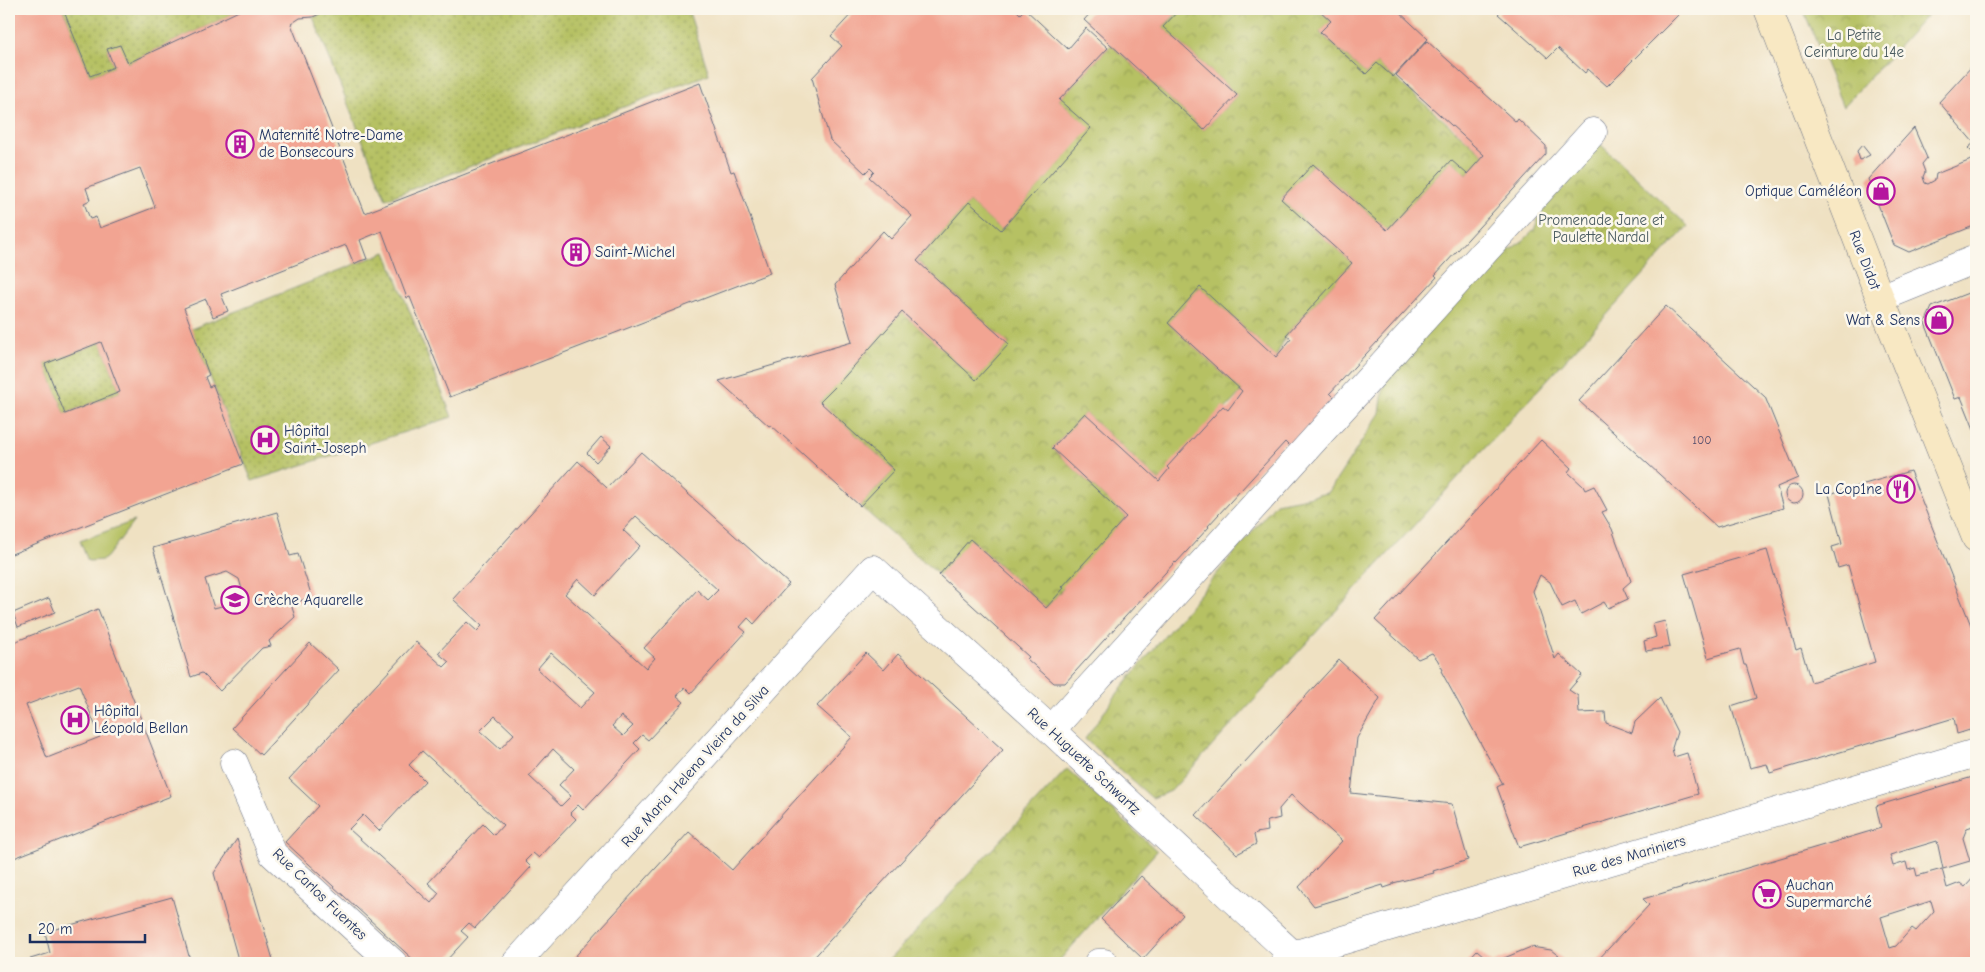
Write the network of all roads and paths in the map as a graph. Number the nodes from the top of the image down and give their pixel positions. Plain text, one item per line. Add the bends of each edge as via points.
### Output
1 (1768, 9) edge
2 (1593, 132) dead end
3 (1976, 259) edge
4 (1880, 298) junction
5 (1976, 538) edge
6 (873, 569) joint
7 (1051, 730) junction
8 (1976, 753) edge
9 (234, 763) dead end
10 (1289, 959) edge
11 (393, 963) edge
12 (516, 963) edge
13 (1098, 963) edge
14 (1104, 963) edge

1 - 4 street, Rue Didot
2 - 7 street
3 - 4 street
4 - 5 street, Rue Didot
6 - 7 street, Rue Huguette Schwartz
6 - 12 street, Rue Maria Helena Vieira da Silva
7 - 10 street, Rue Huguette Schwartz
8 - 10 street, Rue des Mariniers
9 - 11 street, Rue Carlos Fuentes via 273,854
13 - 14 street

